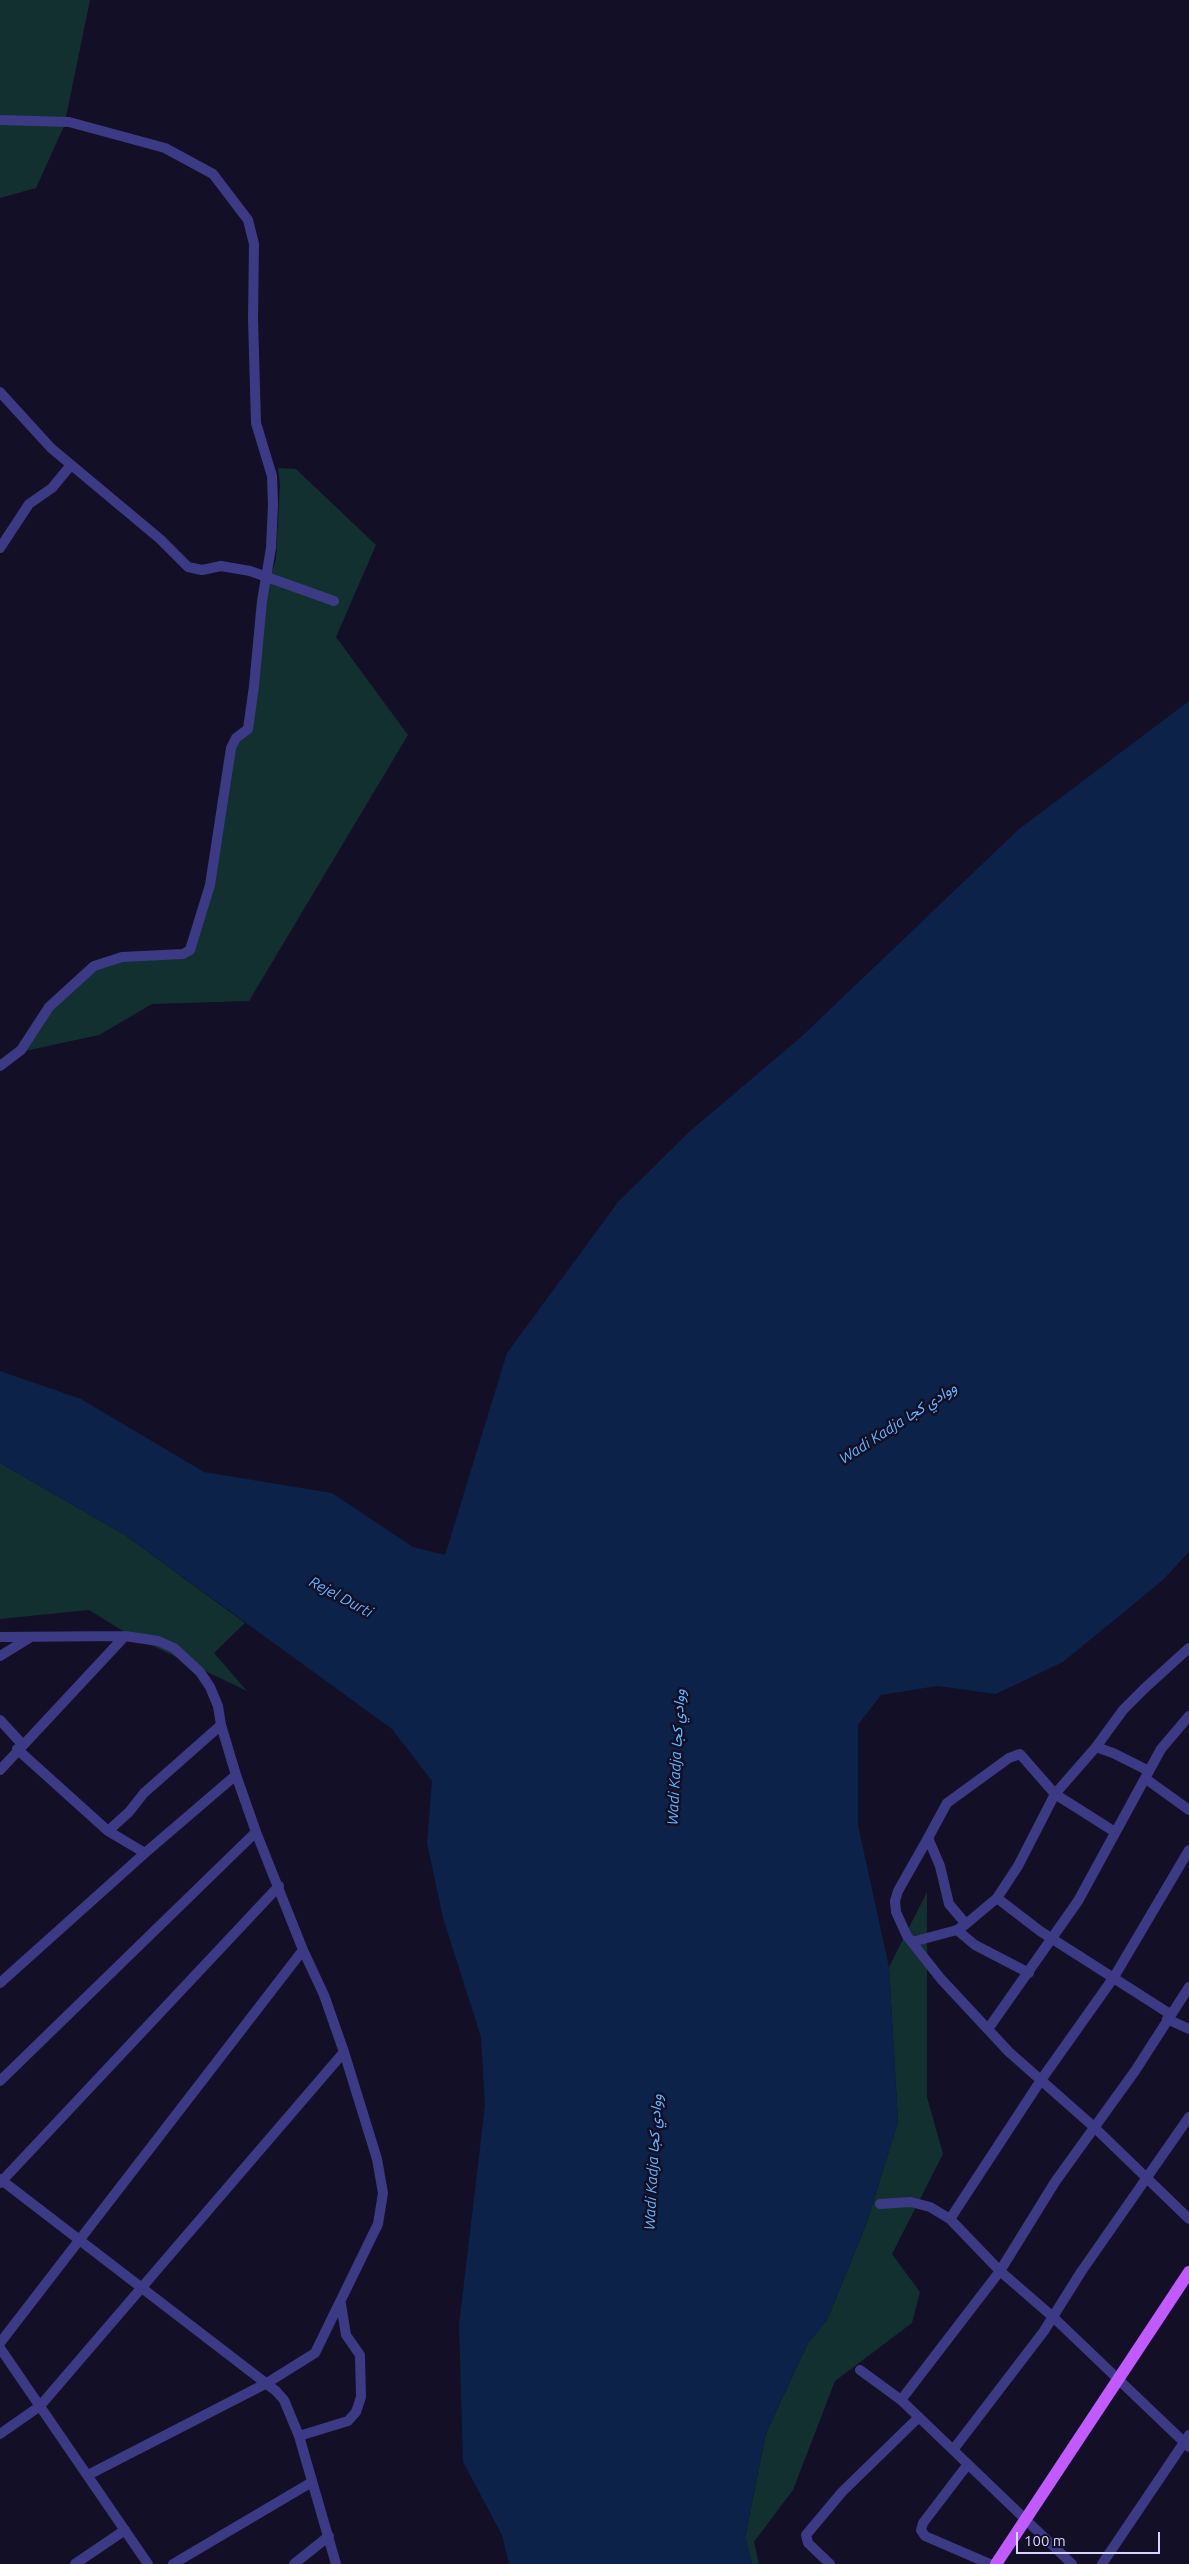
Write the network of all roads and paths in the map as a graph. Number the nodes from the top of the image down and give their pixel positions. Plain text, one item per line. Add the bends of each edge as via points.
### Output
1 (0, 120) edge
2 (0, 392) edge
3 (71, 465) junction
4 (0, 548) edge
5 (266, 576) junction
6 (334, 601) dead end
7 (0, 1066) edge
8 (32, 1636) junction
9 (125, 1636) junction
10 (0, 1637) edge
11 (1189, 1648) edge
12 (0, 1656) edge
13 (1189, 1716) edge
14 (0, 1720) edge
15 (221, 1725) junction
16 (20, 1747) junction
17 (1096, 1747) junction
18 (0, 1770) edge
19 (236, 1775) junction
20 (1148, 1775) junction
21 (1055, 1794) junction
22 (1189, 1810) edge
23 (108, 1831) junction
24 (256, 1832) junction
25 (1115, 1832) junction
26 (928, 1838) junction
27 (1189, 1850) edge
28 (145, 1853) junction
29 (278, 1886) junction
30 (997, 1898) junction
31 (966, 1924) junction
32 (957, 1930) junction
33 (1053, 1938) junction
34 (912, 1942) junction
35 (303, 1950) junction
36 (1029, 1973) junction
37 (1114, 1977) junction
38 (0, 1983) edge
39 (1189, 1987) edge
40 (1169, 2017) junction
41 (988, 2029) junction
42 (1189, 2029) edge
43 (344, 2052) junction
44 (1040, 2080) junction
45 (0, 2081) edge
46 (1189, 2117) edge
47 (1094, 2127) junction
48 (1148, 2178) junction
49 (1, 2181) edge
50 (880, 2204) dead end
51 (950, 2219) junction
52 (1189, 2220) edge
53 (81, 2240) junction
54 (1000, 2271) junction
55 (1189, 2272) edge
56 (143, 2287) junction
57 (341, 2304) junction
58 (1053, 2316) junction
59 (0, 2343) edge
60 (0, 2348) edge
61 (860, 2370) dead end
62 (1118, 2378) junction
63 (267, 2383) junction
64 (901, 2400) junction
65 (40, 2406) junction
66 (919, 2417) junction
67 (0, 2434) edge
68 (299, 2436) junction
69 (1187, 2441) edge
70 (953, 2450) junction
71 (968, 2464) junction
72 (88, 2475) junction
73 (312, 2482) junction
74 (1025, 2519) junction
75 (125, 2530) junction
76 (329, 2536) junction
77 (75, 2564) edge
78 (148, 2564) edge
79 (174, 2564) edge
80 (294, 2564) edge
81 (336, 2564) edge
82 (830, 2564) edge
83 (990, 2564) edge
84 (996, 2564) edge
85 (1072, 2564) edge
86 (1102, 2564) edge

1 - 5 street via 69,122 165,148 213,174 248,220 254,244 256,423 272,476 271,539
2 - 3 street
3 - 4 street via 52,488 29,504
3 - 5 street via 160,539 188,567 202,570 234,567
5 - 6 street
5 - 7 street via 248,729 236,738 231,748 210,885 190,950 183,954 122,957 94,966 50,1008 21,1050
8 - 9 street
8 - 10 street
8 - 12 street
9 - 15 street via 158,1641 186,1658 210,1687
9 - 16 street
11 - 17 street via 1123,1710
13 - 20 street via 1161,1749
14 - 16 street
15 - 19 street
15 - 23 street via 144,1793
16 - 18 street
16 - 23 street
17 - 20 street via 1114,1753
17 - 21 street
19 - 24 street
19 - 28 street
20 - 22 street
20 - 25 street
21 - 25 street
21 - 26 street via 1020,1754 1015,1755 947,1804
21 - 30 street via 1032,1841
23 - 28 street
24 - 29 street
24 - 45 street
25 - 33 street via 1078,1901
26 - 31 street via 940,1866 949,1904
26 - 34 street via 895,1902 900,1926
27 - 37 street
28 - 38 street
29 - 35 street
29 - 49 street
30 - 31 street
30 - 33 street
31 - 32 street
32 - 34 street
32 - 36 street via 974,1945
33 - 36 street
33 - 37 street
34 - 41 street via 941,1979
35 - 43 street via 324,1995
35 - 53 street
36 - 41 street
37 - 40 street
37 - 44 street
39 - 40 street
40 - 42 street
40 - 47 street
41 - 44 street
43 - 56 street
43 - 57 street via 377,2159 383,2193 378,2224
44 - 47 street
44 - 51 street
46 - 48 street
47 - 48 street
47 - 54 street via 1055,2182
48 - 52 street
48 - 58 street
49 - 53 street
50 - 51 street via 911,2202
51 - 54 street
53 - 56 street
53 - 59 street
54 - 58 street
54 - 64 street
55 - 62 main road
56 - 63 street
56 - 65 street
57 - 63 street via 315,2353
57 - 68 street via 346,2335 360,2355 362,2397 348,2421
58 - 62 street
58 - 70 street
60 - 65 street
61 - 64 street
62 - 69 street
62 - 74 main road
63 - 68 street via 284,2400
63 - 72 street
64 - 66 street
65 - 67 street
65 - 72 street
66 - 70 street
66 - 82 street via 837,2497 806,2535 808,2543
68 - 73 street
69 - 86 street
70 - 71 street
71 - 74 street
71 - 83 street via 921,2530 925,2536
72 - 75 street
73 - 76 street
73 - 79 street
74 - 84 main road
74 - 85 street
75 - 77 street
75 - 78 street
76 - 80 street
76 - 81 street

